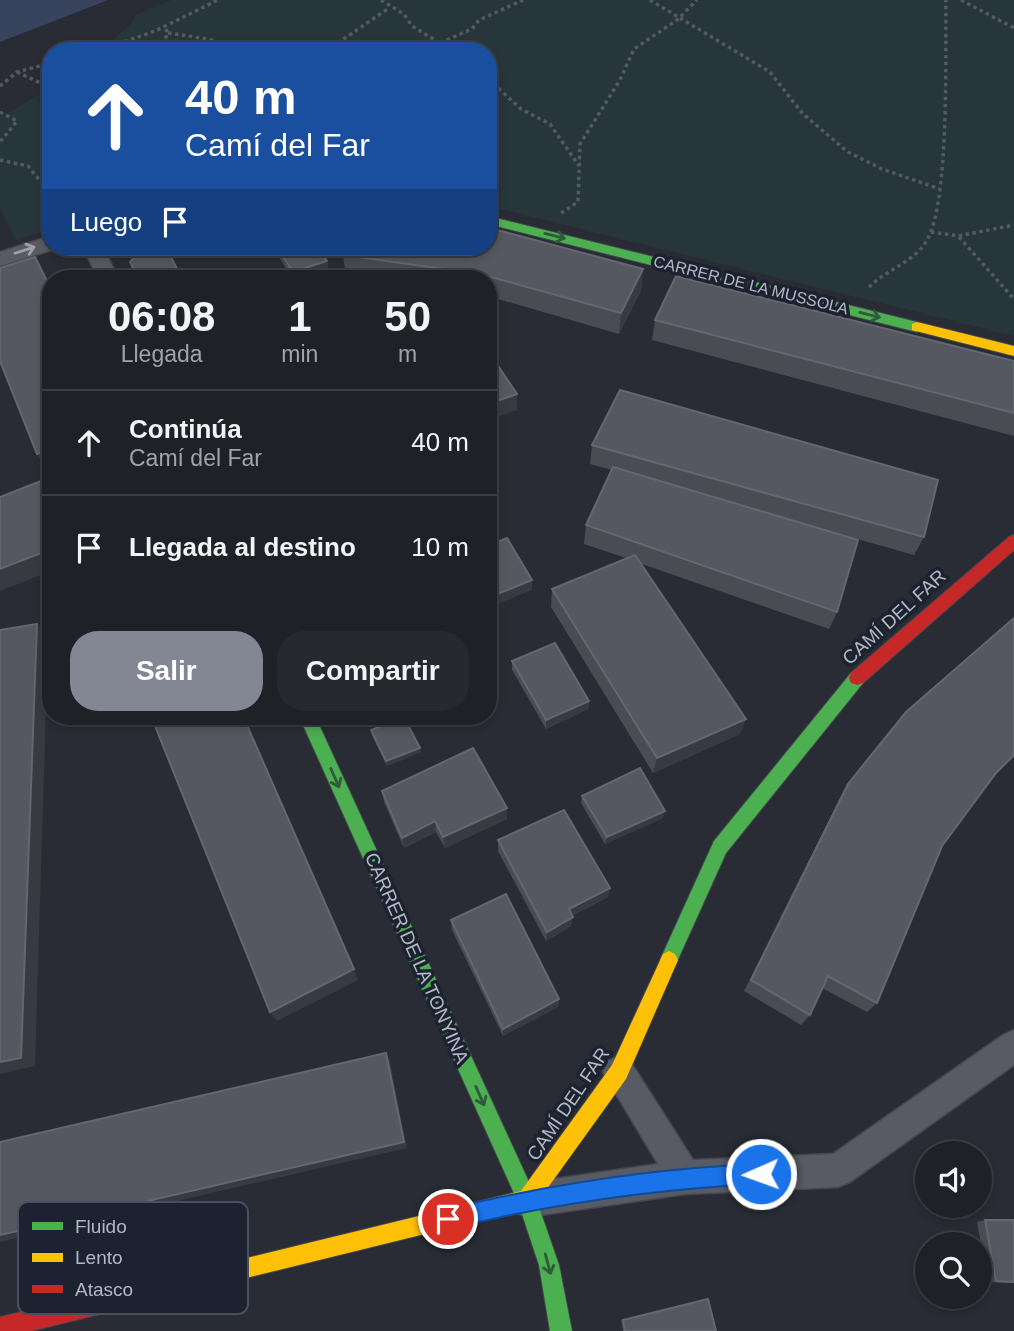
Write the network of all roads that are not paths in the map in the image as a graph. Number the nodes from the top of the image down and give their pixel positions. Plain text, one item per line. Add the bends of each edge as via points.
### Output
1 (497, 222) edge
2 (42, 246) edge
3 (0, 259) edge
4 (1014, 351) edge
5 (1014, 541) edge
6 (311, 725) edge
7 (1014, 1046) edge
8 (619, 1072) junction
9 (685, 1177) junction
10 (527, 1200) junction
11 (248, 1268) edge
12 (58, 1314) edge
13 (0, 1328) edge
14 (561, 1331) edge

1 -> 4 street, CARRER DE LA MUSSOLA
3 -> 2 street
5 - 8 street, CAMÍ DEL FAR via 864,669 720,847
6 -> 10 street, CARRER DE LA TONYINA
7 - 9 street via 838,1170
8 - 9 street
8 - 10 street, CAMÍ DEL FAR
9 - 10 street
10 - 11 street
10 -> 14 street, CARRER DE LA TONYINA via 549,1265
12 - 13 street

